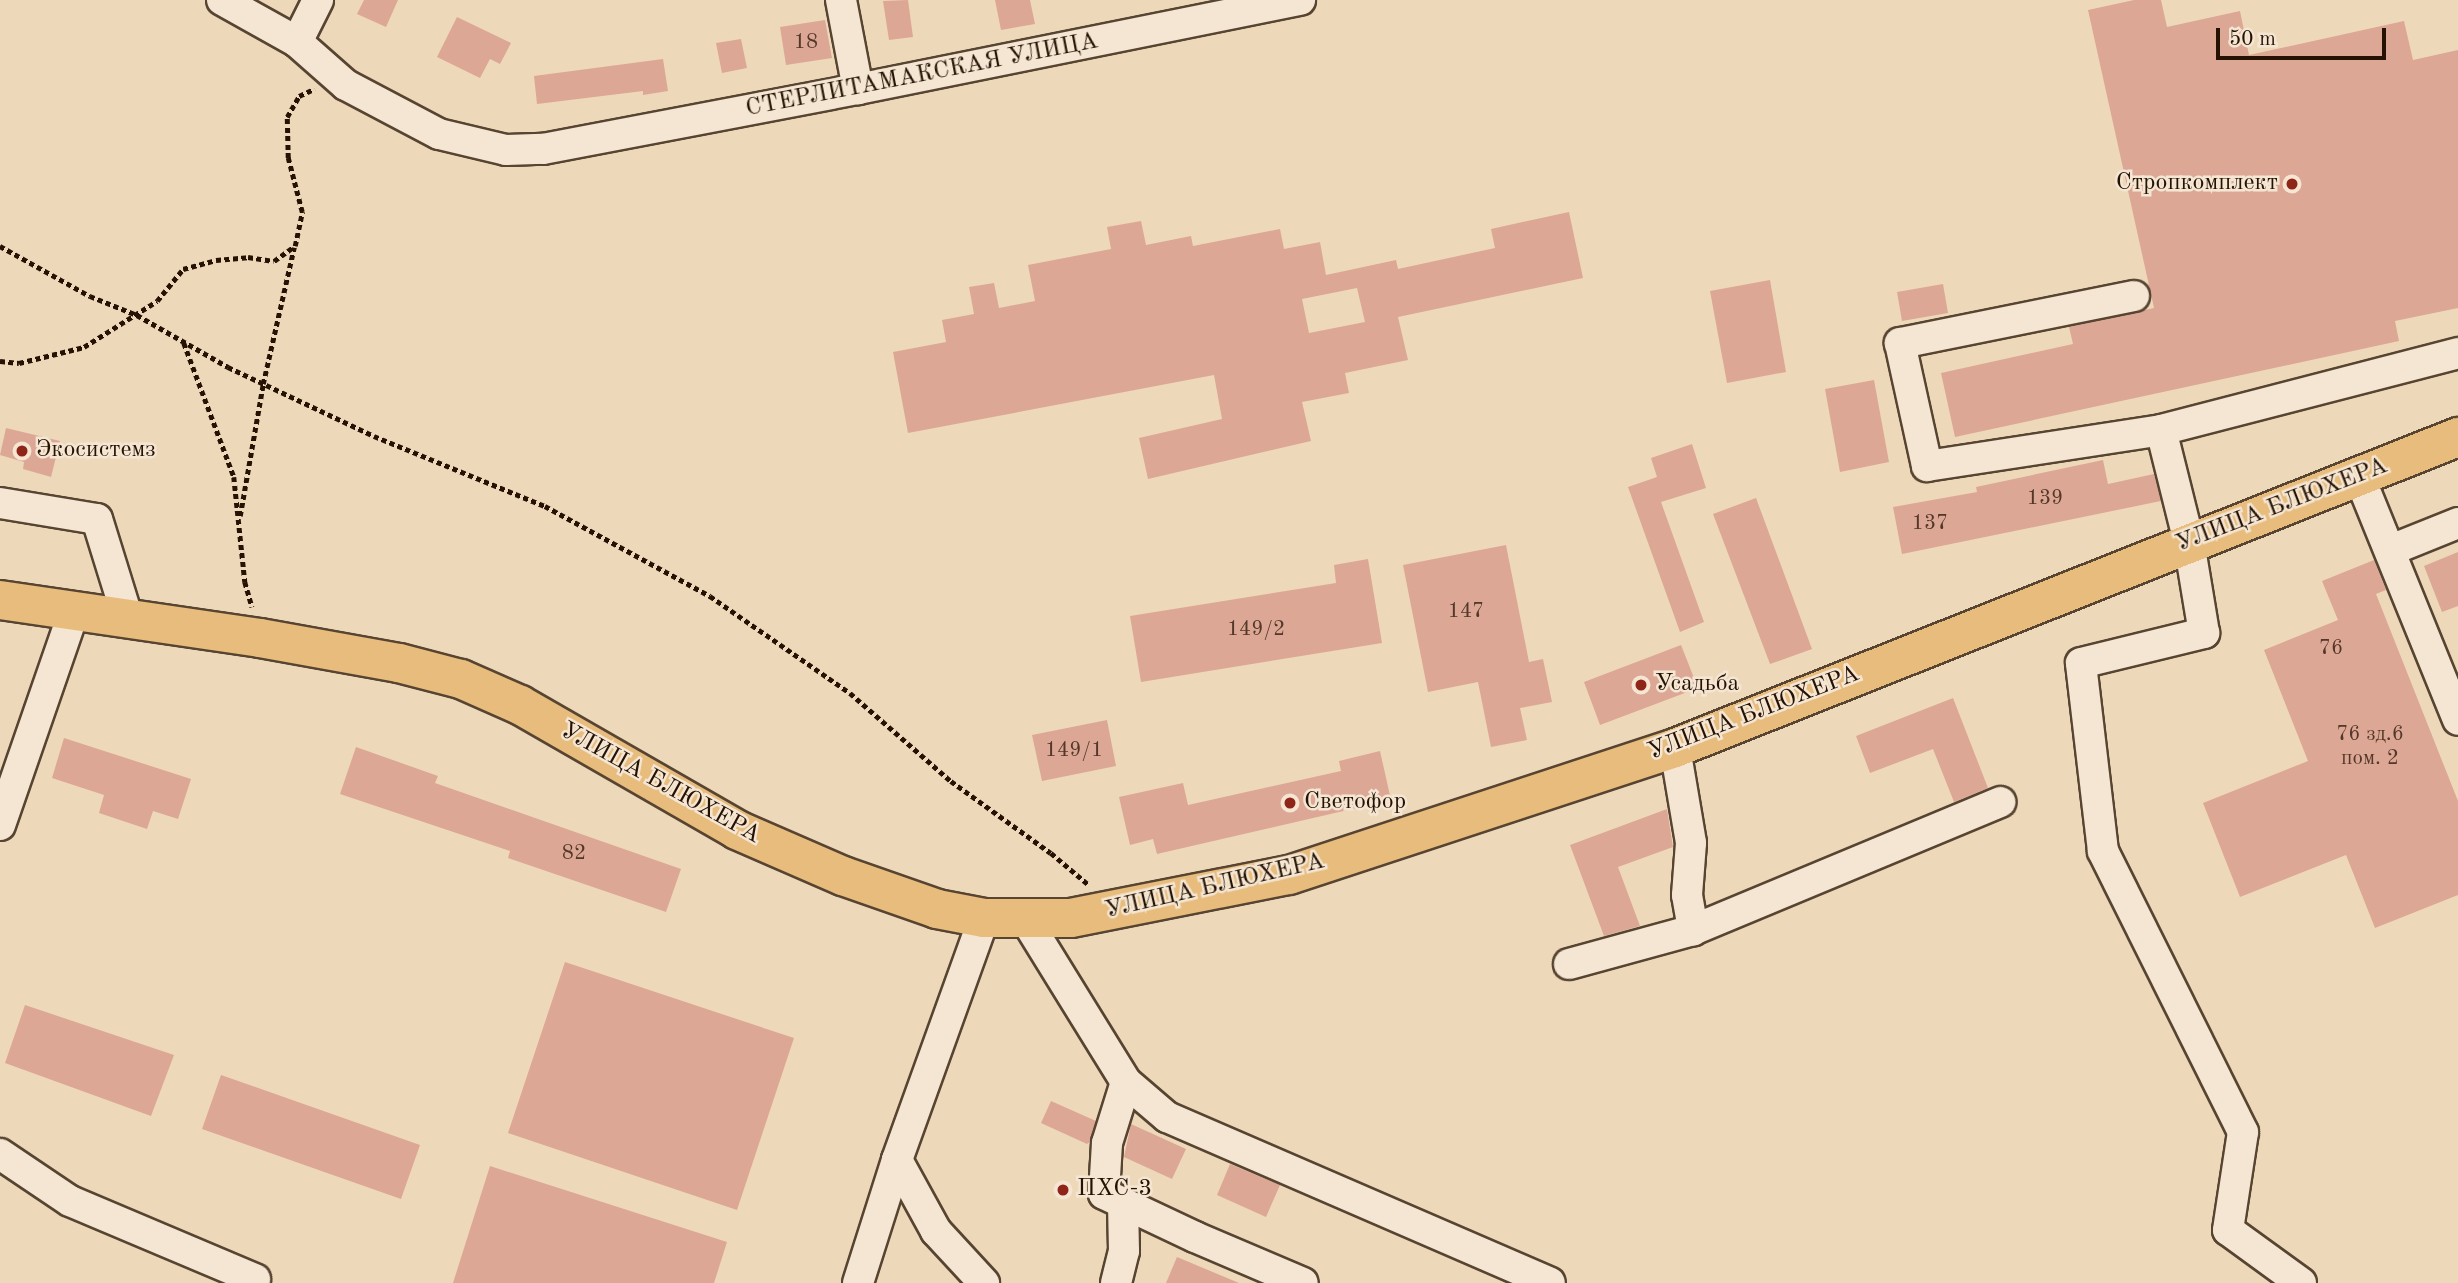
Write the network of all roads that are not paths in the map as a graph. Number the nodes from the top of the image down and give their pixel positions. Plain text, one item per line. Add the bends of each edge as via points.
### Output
1 (222, 0) edge
2 (318, 0) edge
3 (841, 0) edge
4 (1300, 0) edge
5 (1217, 8) edge
6 (297, 42) junction
7 (858, 89) junction
8 (2134, 296) dead end
9 (2458, 353) edge
10 (2161, 430) junction
11 (2458, 437) edge
12 (2359, 476) junction
13 (0, 503) edge
14 (2458, 523) edge
15 (2189, 542) junction
16 (2391, 550) junction
17 (0, 600) edge
18 (74, 611) junction
19 (128, 619) junction
20 (2458, 720) edge
21 (1675, 748) junction
22 (2000, 802) dead end
23 (0, 825) edge
24 (984, 918) junction
25 (1026, 920) junction
26 (1693, 930) junction
27 (1569, 964) dead end
28 (1126, 1082) junction
29 (0, 1154) edge
30 (897, 1160) junction
31 (1123, 1203) junction
32 (256, 1279) dead end
33 (858, 1283) edge
34 (984, 1283) edge
35 (1116, 1283) edge
36 (1303, 1283) edge
37 (1550, 1283) edge
38 (2301, 1283) edge

1 - 6 street, СТЕРЛИТАМАКСКАЯ УЛИЦА
2 - 6 street
3 - 7 street
4 - 5 street, СТЕРЛИТАМАКСКАЯ УЛИЦА
5 - 7 street, СТЕРЛИТАМАКСКАЯ УЛИЦА
6 - 7 street, СТЕРЛИТАМАКСКАЯ УЛИЦА via 346,85 439,134 506,150 543,149
8 - 10 street via 1900,343 1927,466
9 - 10 street
10 - 15 street
11 - 12 main road, УЛИЦА БЛЮХЕРА
12 - 15 main road, УЛИЦА БЛЮХЕРА
12 - 16 street
13 - 19 street via 97,519
14 - 16 street
15 - 21 main road, УЛИЦА БЛЮХЕРА
15 - 38 street via 2204,633 2081,663 2103,851 2244,1132 2228,1230
16 - 20 street
17 - 18 main road, УЛИЦА БЛЮХЕРА
18 - 19 main road, УЛИЦА БЛЮХЕРА
18 - 23 street
19 - 24 main road, УЛИЦА БЛЮХЕРА via 399,663 461,679 520,705 737,830 843,876 937,909
21 - 25 main road, УЛИЦА БЛЮХЕРА via 1289,875 1119,910
21 - 26 street via 1691,843 1687,895
22 - 26 street
24 - 25 main road, УЛИЦА БЛЮХЕРА
24 - 30 street
25 - 28 street
26 - 27 street
28 - 31 street via 1107,1143 1104,1194
28 - 37 street via 1167,1117
29 - 32 street via 70,1201
30 - 33 street
30 - 34 street via 936,1231
31 - 35 street via 1124,1251
31 - 36 street

